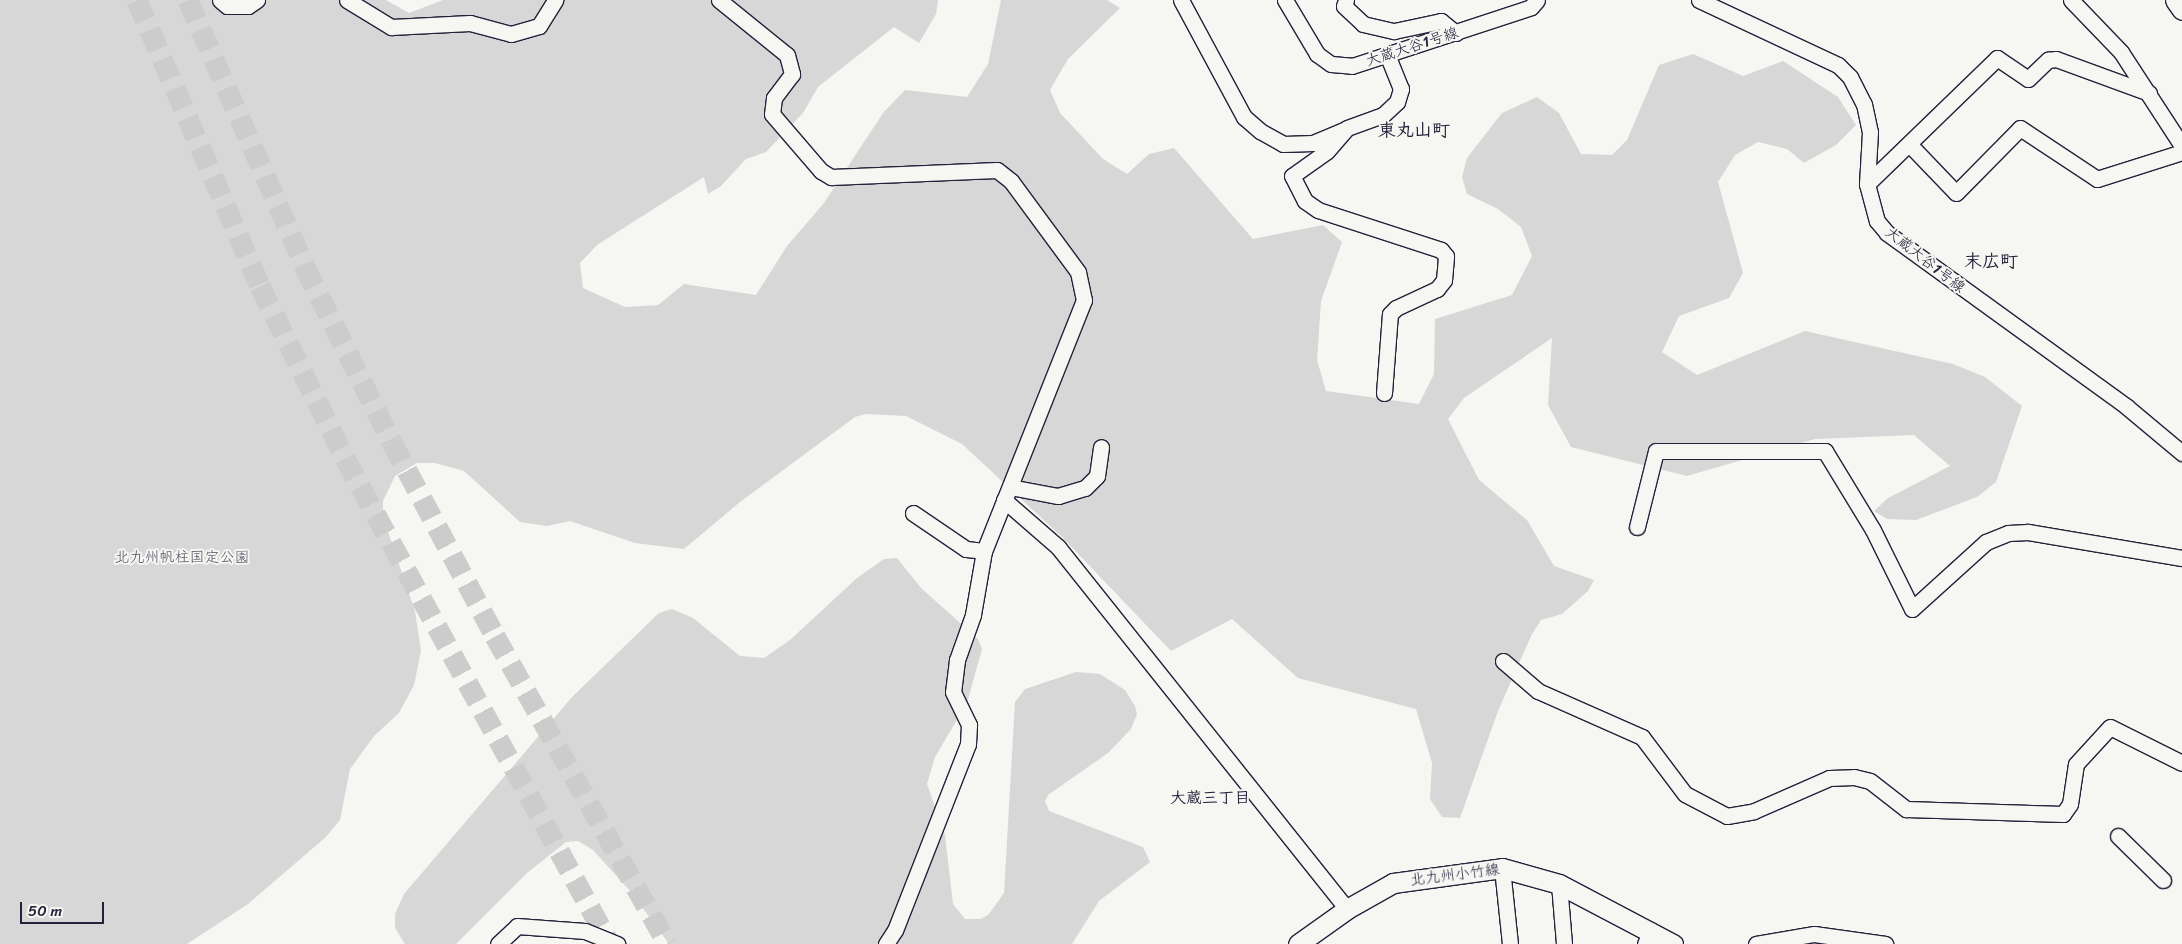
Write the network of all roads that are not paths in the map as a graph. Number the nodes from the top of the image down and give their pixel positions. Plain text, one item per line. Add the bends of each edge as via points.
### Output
1 (220, 0) edge
2 (257, 0) edge
3 (347, 0) edge
4 (555, 0) edge
5 (719, 0) edge
6 (1181, 0) edge
7 (1285, 0) edge
8 (1346, 0) edge
9 (1537, 0) edge
10 (1699, 0) edge
11 (2071, 0) edge
12 (2175, 0) edge
13 (2182, 10) edge
14 (1456, 32) junction
15 (1388, 57) junction
16 (2149, 93) junction
17 (1347, 128) junction
18 (1910, 145) junction
19 (2182, 146) edge
20 (2182, 152) edge
21 (1867, 184) junction
22 (1384, 394) dead end
23 (1100, 447) dead end
24 (2182, 453) edge
25 (1007, 493) junction
26 (913, 513) dead end
27 (1637, 527) dead end
28 (984, 551) junction
29 (2182, 558) edge
30 (1504, 661) dead end
31 (2182, 763) edge
32 (2118, 836) dead end
33 (1502, 868) junction
34 (2163, 880) dead end
35 (1558, 884) junction
36 (1347, 908) junction
37 (1648, 937) edge
38 (1564, 941) edge
39 (498, 944) edge
40 (618, 944) edge
41 (886, 944) edge
42 (1298, 944) edge
43 (1510, 944) edge
44 (1579, 944) edge
45 (1673, 944) edge
46 (1756, 944) edge
47 (1885, 944) edge

1 - 2 street via 227,6 248,6
3 - 4 street via 391,27 470,23 511,34 539,26
5 - 25 street via 742,22 776,43 792,64 792,74 771,106 772,114 821,171 831,177 997,170 1011,180 1078,272 1084,300
6 - 17 street via 1244,117 1260,131 1283,144 1312,143
7 - 15 street, 大蔵大谷1号線 via 1317,54 1331,64 1352,66
8 - 14 street via 1344,6 1363,24 1394,32 1441,21
9 - 14 street, 大蔵大谷1号線 via 1531,7
10 - 21 street, 大蔵大谷1号線 via 1838,65 1850,77 1864,104 1870,132
11 - 16 street via 2121,52
12 - 13 main road
14 - 15 street, 大蔵大谷1号線
15 - 17 street via 1401,89 1397,102 1383,115
16 - 18 street via 2056,59 2048,60 2028,79 1998,58
16 - 19 street
17 - 22 street via 1327,151 1292,176 1305,201 1337,219 1441,250 1446,256 1444,280 1437,289 1390,314
18 - 20 street via 1956,193 2020,128 2097,179
18 - 21 street
21 - 24 street, 大蔵大谷1号線 via 1877,221 1887,233 2127,407
23 - 25 street via 1097,476 1085,488 1058,496
25 - 28 street
25 - 36 street via 1058,547
26 - 28 street via 966,549
27 - 29 street via 1656,451 1825,451 1868,522 1912,609 1986,542 2008,533 2028,532
28 - 41 street via 973,615 958,660 952,692 969,725 968,744 906,903
30 - 31 street via 1538,691 1642,737 1685,794 1727,816 1754,811 1829,778 1854,777 1870,781 1906,809 2063,814 2070,804 2076,764 2110,727
32 - 34 street
33 - 35 main road, 北九州小竹線
33 - 36 main road, 北九州小竹線 via 1393,884
33 - 43 street
35 - 37 main road, 北九州小竹線
35 - 38 street
36 - 42 main road, 北九州小竹線
37 - 45 main road, 北九州小竹線
38 - 44 street
39 - 40 street via 518,926 586,931
46 - 47 street via 1814,934

